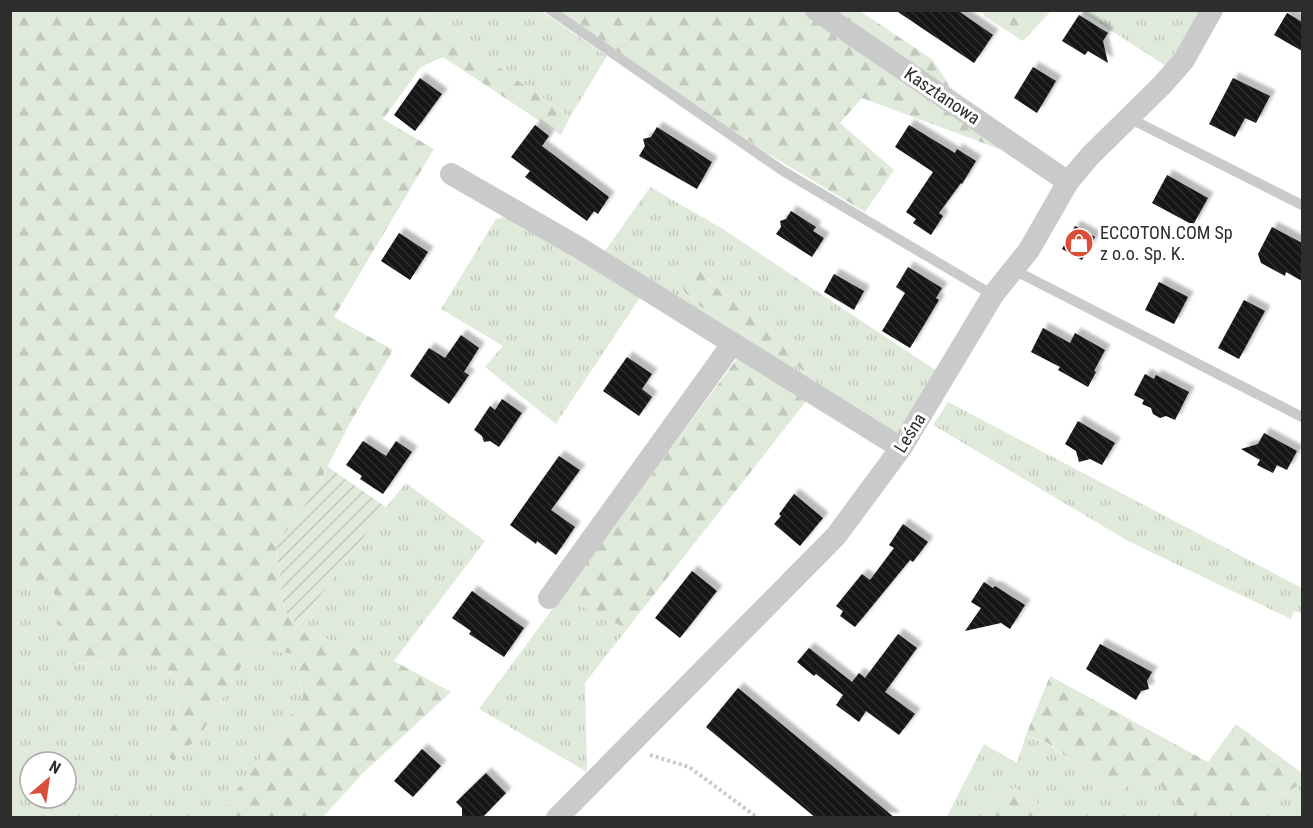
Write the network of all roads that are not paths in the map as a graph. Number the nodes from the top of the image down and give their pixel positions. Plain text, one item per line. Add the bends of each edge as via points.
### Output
1 (550, 10) edge
2 (816, 10) edge
3 (1212, 10) edge
4 (1129, 118) junction
5 (451, 174) dead end
6 (1068, 182) junction
7 (1302, 206) edge
8 (1014, 270) junction
9 (993, 295) junction
10 (734, 343) junction
11 (1302, 417) edge
12 (901, 448) junction
13 (549, 598) dead end
14 (557, 818) edge

1 - 9 lane via 783,171
2 - 6 street, Kasztanowa
3 - 4 street, Leśna via 1184,60
4 - 6 street, Leśna
4 - 7 lane
5 - 10 street
6 - 8 street, Leśna
8 - 9 street, Leśna
8 - 11 lane
9 - 12 street, Leśna
10 - 12 street
10 - 13 street
12 - 14 street, Leśna via 836,536

